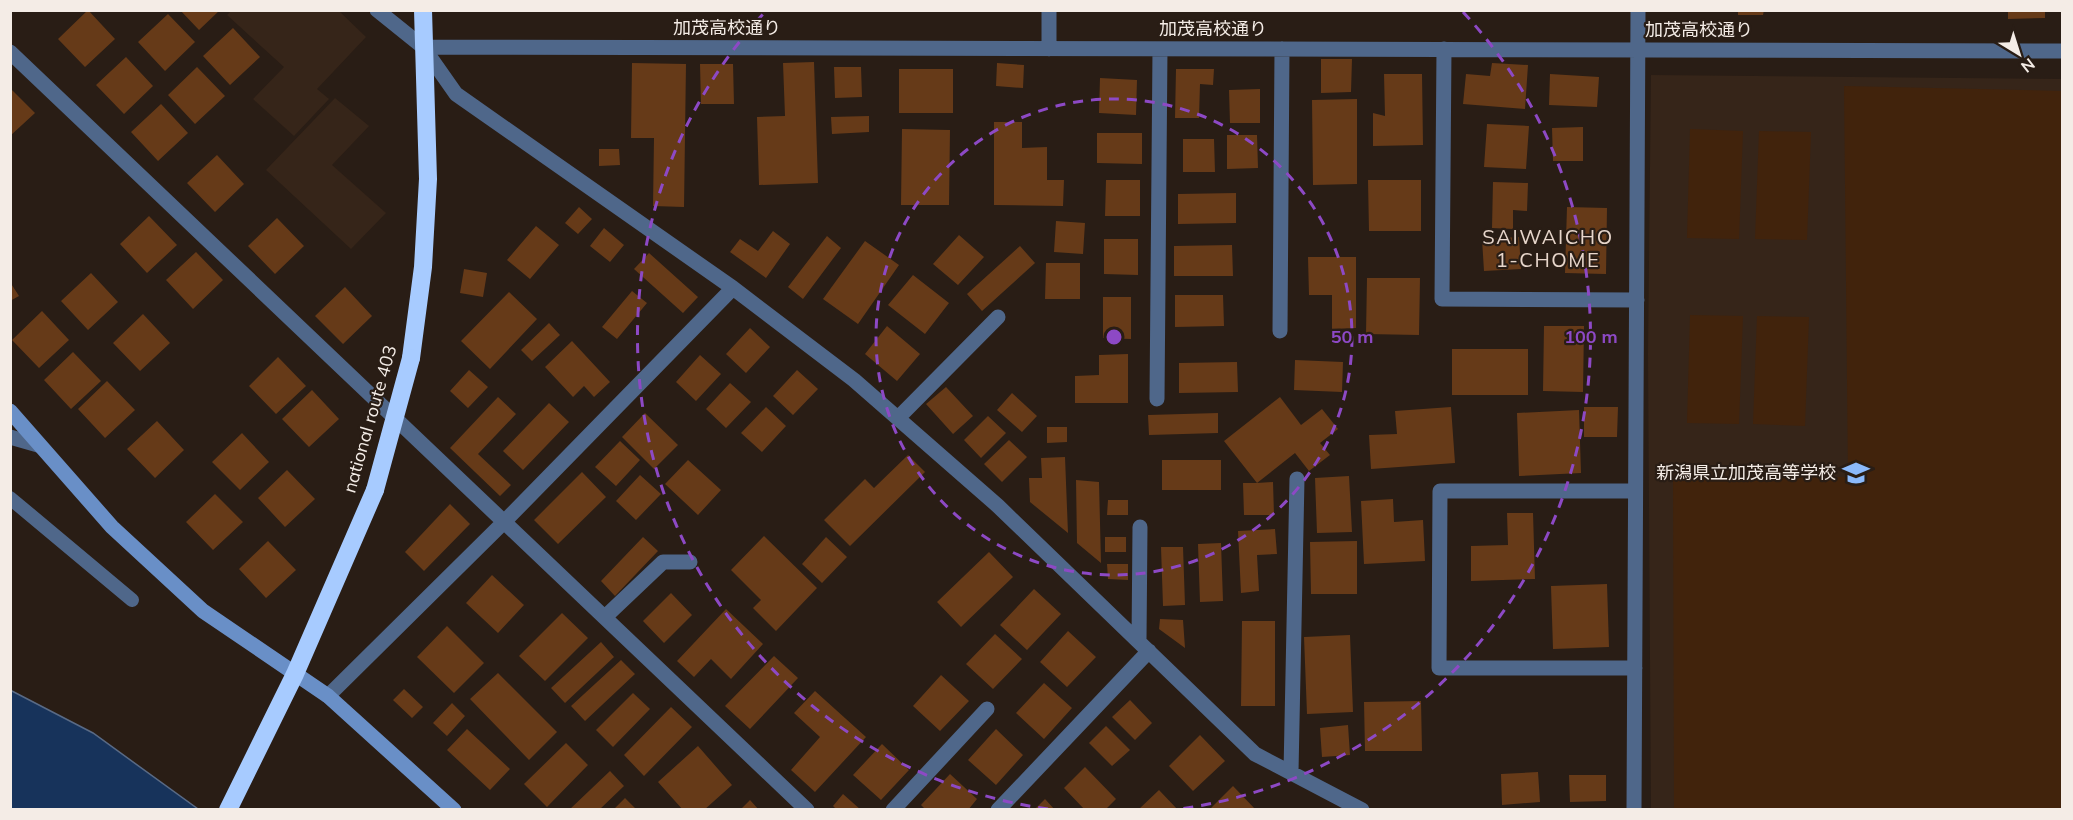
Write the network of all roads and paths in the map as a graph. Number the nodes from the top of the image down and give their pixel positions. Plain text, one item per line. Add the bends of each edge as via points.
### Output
1 (377, 10) edge
2 (423, 10) edge
3 (1049, 10) edge
4 (1638, 10) edge
5 (423, 47) junction
6 (1049, 49) junction
7 (1160, 49) junction
8 (1282, 49) junction
9 (1444, 49) junction
10 (1638, 50) junction
11 (2062, 51) edge
12 (10, 52) edge
13 (733, 288) junction
14 (1637, 300) junction
15 (998, 317) dead end
16 (1280, 331) dead end
17 (1158, 399) dead end
18 (10, 411) edge
19 (898, 418) junction
20 (10, 437) edge
21 (38, 445) junction
22 (1297, 479) dead end
23 (1635, 491) junction
24 (10, 498) edge
25 (504, 522) junction
26 (1140, 527) dead end
27 (690, 562) dead end
28 (132, 600) dead end
29 (605, 617) junction
30 (1144, 646) junction
31 (1635, 668) junction
32 (295, 674) junction
33 (328, 696) junction
34 (987, 709) dead end
35 (1291, 772) junction
36 (228, 810) edge
37 (454, 810) edge
38 (807, 810) edge
39 (893, 810) edge
40 (998, 810) edge
41 (1362, 810) edge
42 (1634, 810) edge

1 - 5 street
2 - 5 highway, national route 403
3 - 6 street
4 - 10 street
5 - 6 street, 加茂高校通り
5 - 13 street via 456,94
5 - 32 highway, national route 403, bridge via 428,179 423,267 411,358 375,490
6 - 7 street, 加茂高校通り
7 - 8 street, 加茂高校通り
7 - 17 street
8 - 9 street, 加茂高校通り
8 - 16 street
9 - 10 street, 加茂高校通り
9 - 14 street via 1442,299
10 - 11 street, 加茂高校通り
10 - 14 street
12 - 25 street
13 - 19 street
13 - 25 street
14 - 23 street
15 - 19 street
18 - 21 street
19 - 30 street via 998,506
20 - 21 street
21 - 32 street via 112,527 203,611
22 - 35 street
23 - 31 street
23 - 31 street via 1440,491 1439,668
24 - 28 lane
25 - 29 street
25 - 33 street
26 - 30 street
27 - 29 street via 663,562
29 - 38 street
30 - 35 street via 1255,754
30 - 40 street
31 - 42 street
32 - 33 street
32 - 36 highway, national route 403
33 - 37 street
34 - 39 street
35 - 41 street

